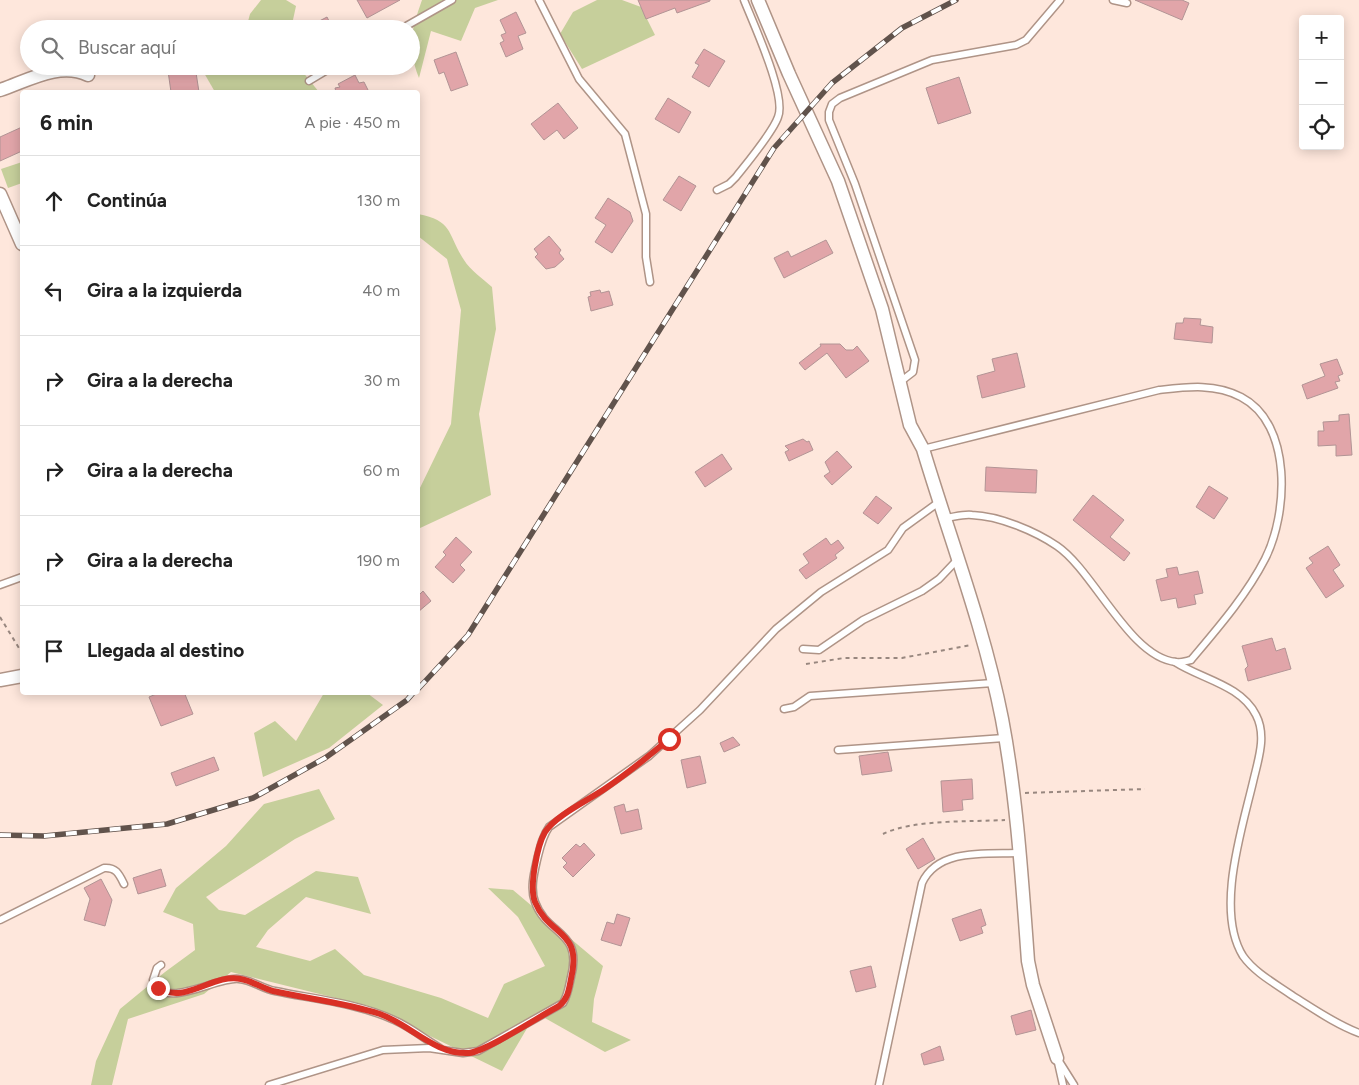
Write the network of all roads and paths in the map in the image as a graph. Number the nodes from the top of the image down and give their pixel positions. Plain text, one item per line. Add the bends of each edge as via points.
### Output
1 (452, 0) edge
2 (539, 0) edge
3 (744, 0) edge
4 (758, 0) edge
5 (1060, 0) edge
6 (1113, 0) edge
7 (1127, 3) dead end
8 (417, 20) edge
9 (44, 75) edge
10 (319, 75) edge
11 (309, 81) dead end
12 (0, 90) edge
13 (717, 190) dead end
14 (0, 194) edge
15 (20, 239) edge
16 (650, 282) dead end
17 (898, 383) junction
18 (923, 449) junction
19 (939, 502) junction
20 (945, 518) junction
21 (958, 558) junction
22 (20, 578) edge
23 (0, 585) edge
24 (0, 617) edge
25 (982, 639) junction
26 (803, 649) dead end
27 (20, 650) edge
28 (1175, 662) junction
29 (806, 664) dead end
30 (20, 676) edge
31 (0, 680) edge
32 (993, 683) junction
33 (784, 709) dead end
34 (1004, 738) junction
35 (838, 750) dead end
36 (1145, 789) dead end
37 (1012, 793) junction
38 (1015, 820) junction
39 (883, 834) dead end
40 (1018, 853) junction
41 (124, 884) dead end
42 (0, 920) edge
43 (161, 965) dead end
44 (1359, 1033) edge
45 (443, 1050) junction
46 (1057, 1058) junction
47 (269, 1085) edge
48 (879, 1085) edge
49 (1063, 1085) edge
50 (1074, 1085) edge

1 - 8 lane
2 - 16 lane via 580,79 625,134 646,214 646,257
3 - 13 lane via 772,74 778,95 779,117 736,177
4 - 17 street via 838,181 882,309
5 - 17 lane via 1035,32 1016,45 932,60 846,95 832,104 828,112 914,360 913,372
6 - 7 lane
9 - 12 street
10 - 11 lane
14 - 15 street
17 - 18 street via 910,425
18 - 19 street
18 - 28 lane via 1159,390 1197,386 1226,391 1242,397 1256,408 1271,428 1281,470 1282,497 1266,558 1229,615 1191,660
19 - 20 street
19 - 45 lane via 903,528 888,550 821,592 776,629 700,710 649,756 549,827 542,838 534,873 534,895 540,910 573,950 574,966 566,998 559,1006 478,1051
20 - 21 street
20 - 28 lane via 980,516 1012,524 1058,547 1075,563 1136,640 1157,655
21 - 25 street
21 - 26 lane via 939,579 922,591 863,620 819,650
22 - 23 lane
24 - 27 path
25 - 29 path via 967,646 902,658 844,658
25 - 32 street
28 - 44 lane via 1239,695 1260,725 1259,753 1232,876 1231,909 1240,949 1266,978 1323,1015
30 - 31 street
32 - 33 lane via 810,696 794,707
32 - 34 street
34 - 35 lane
34 - 37 street
36 - 37 path
37 - 38 street
38 - 39 path via 921,825
38 - 40 street
40 - 46 street via 1031,977
40 - 48 lane via 965,855 934,867 926,875
41 - 42 lane via 118,872 104,868
43 - 45 lane via 156,968 153,980 165,993 188,992 222,980 242,979 273,991 381,1015
45 - 47 lane via 383,1050
46 - 49 lane
46 - 50 lane

